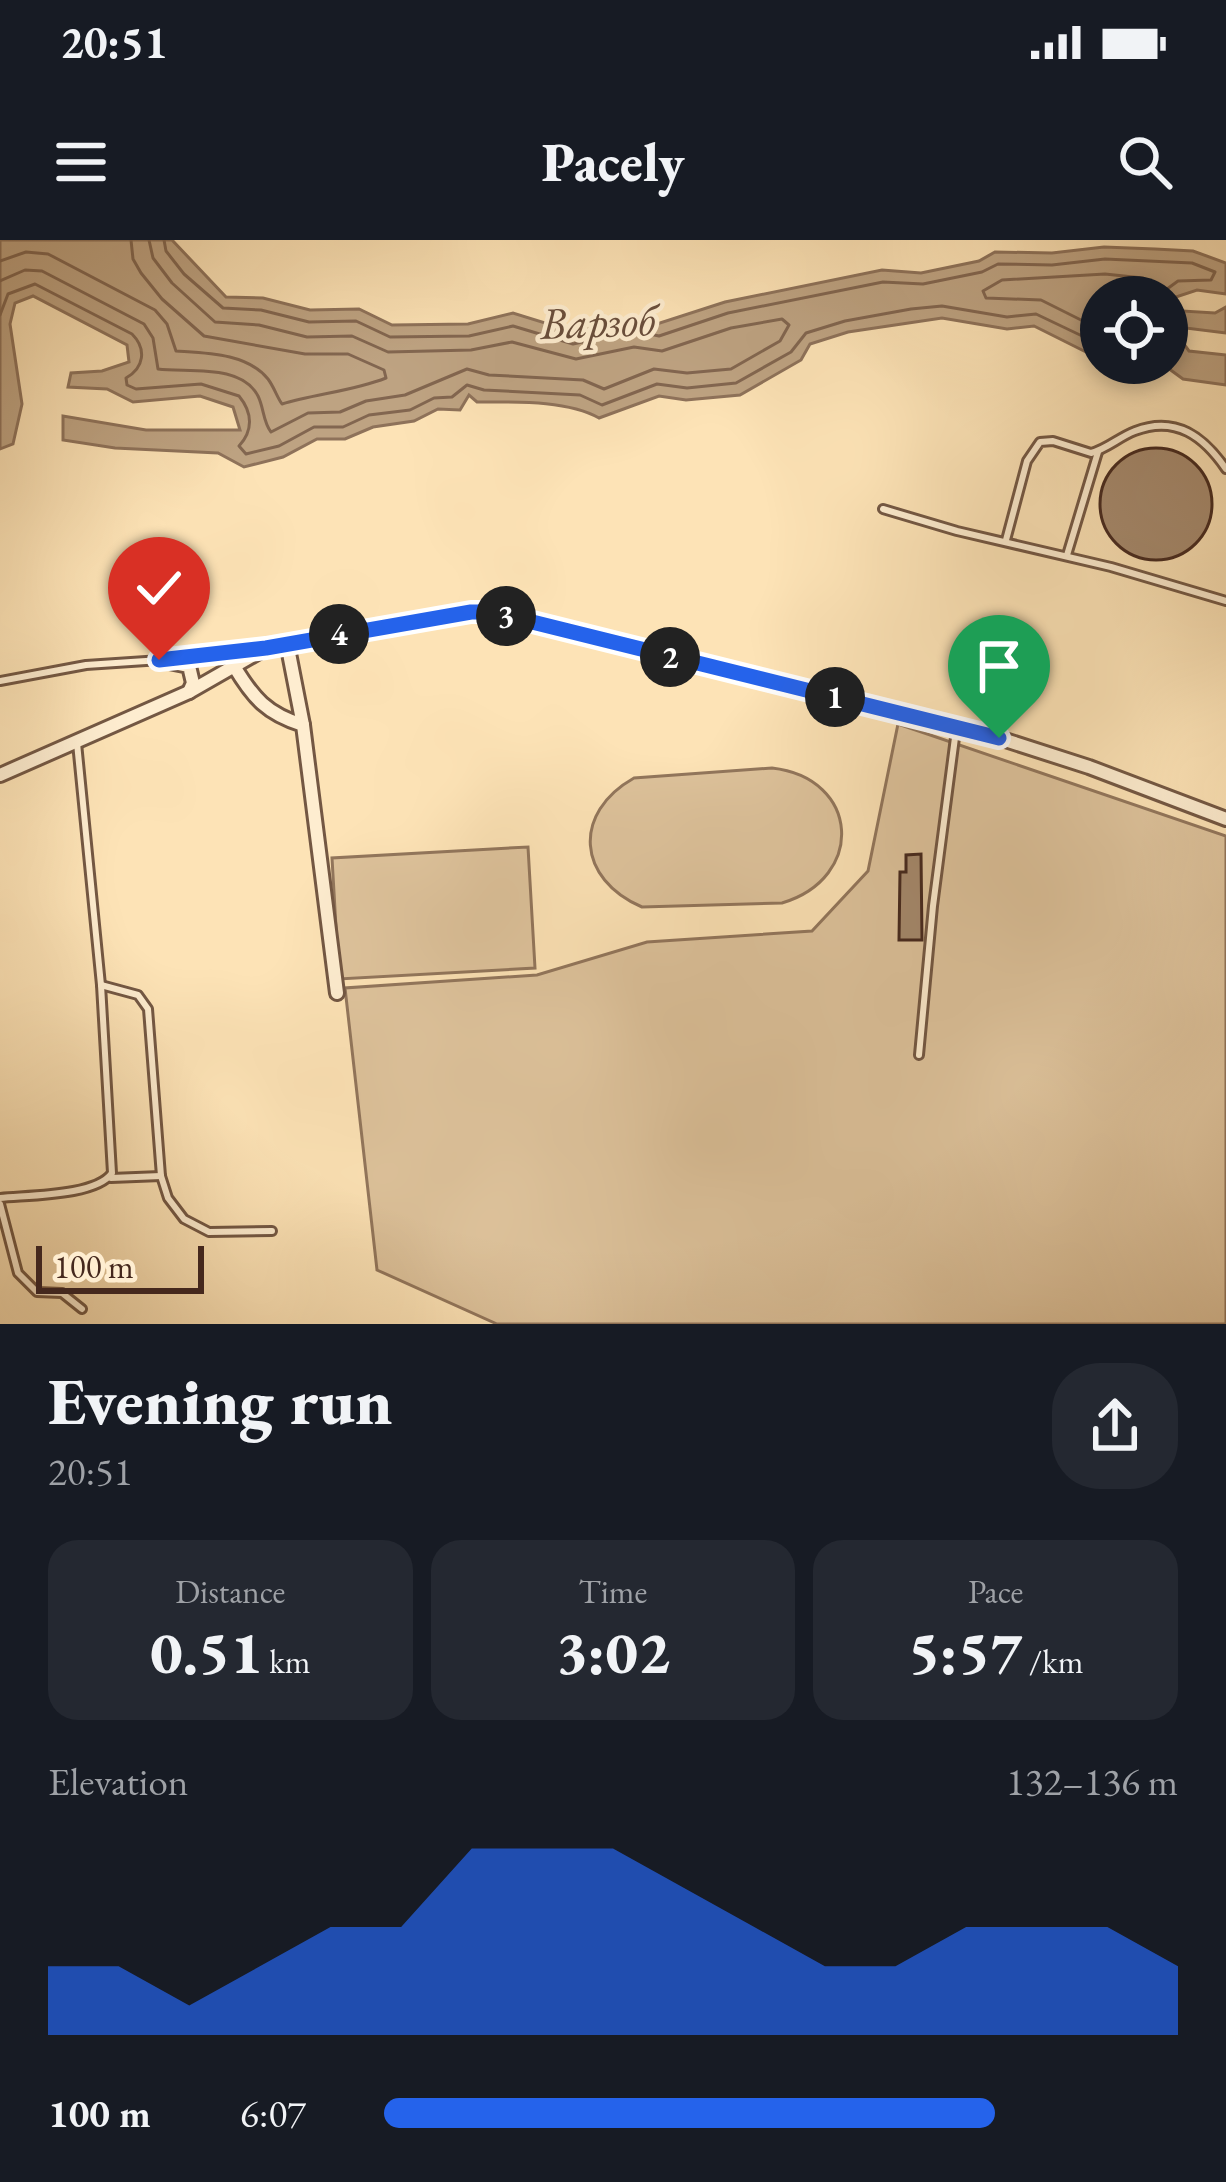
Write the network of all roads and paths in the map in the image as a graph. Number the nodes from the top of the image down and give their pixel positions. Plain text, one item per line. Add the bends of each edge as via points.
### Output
1 (1098, 452) junction
2 (1226, 469) edge
3 (883, 509) dead end
4 (1006, 540) junction
5 (1067, 555) junction
6 (1226, 601) edge
7 (287, 643) junction
8 (266, 648) junction
9 (159, 660) junction
10 (234, 666) junction
11 (0, 681) edge
12 (189, 692) junction
13 (303, 724) junction
14 (956, 726) junction
15 (76, 739) junction
16 (0, 775) edge
17 (1226, 819) edge
18 (101, 985) junction
19 (337, 993) dead end
20 (919, 1055) dead end
21 (161, 1177) junction
22 (110, 1178) junction
23 (0, 1201) edge
24 (272, 1232) dead end
25 (82, 1309) dead end

1 - 2 lane via 1163,425 1201,438
1 - 4 lane via 1053,441 1033,448
1 - 5 lane
3 - 4 lane
4 - 5 lane
5 - 6 lane
7 - 8 street
7 - 13 street
7 - 14 street via 492,612
8 - 9 lane
8 - 10 street
9 - 11 lane
9 - 12 street via 189,666
10 - 12 street
10 - 13 street via 264,709
12 - 15 street
13 - 19 street
14 - 17 street
14 - 20 lane
15 - 16 street
15 - 18 lane
18 - 21 lane via 137,994 148,1009
18 - 22 lane
21 - 22 lane
21 - 24 lane via 173,1208 199,1228
22 - 23 lane
23 - 25 lane via 18,1273 37,1292 62,1293

